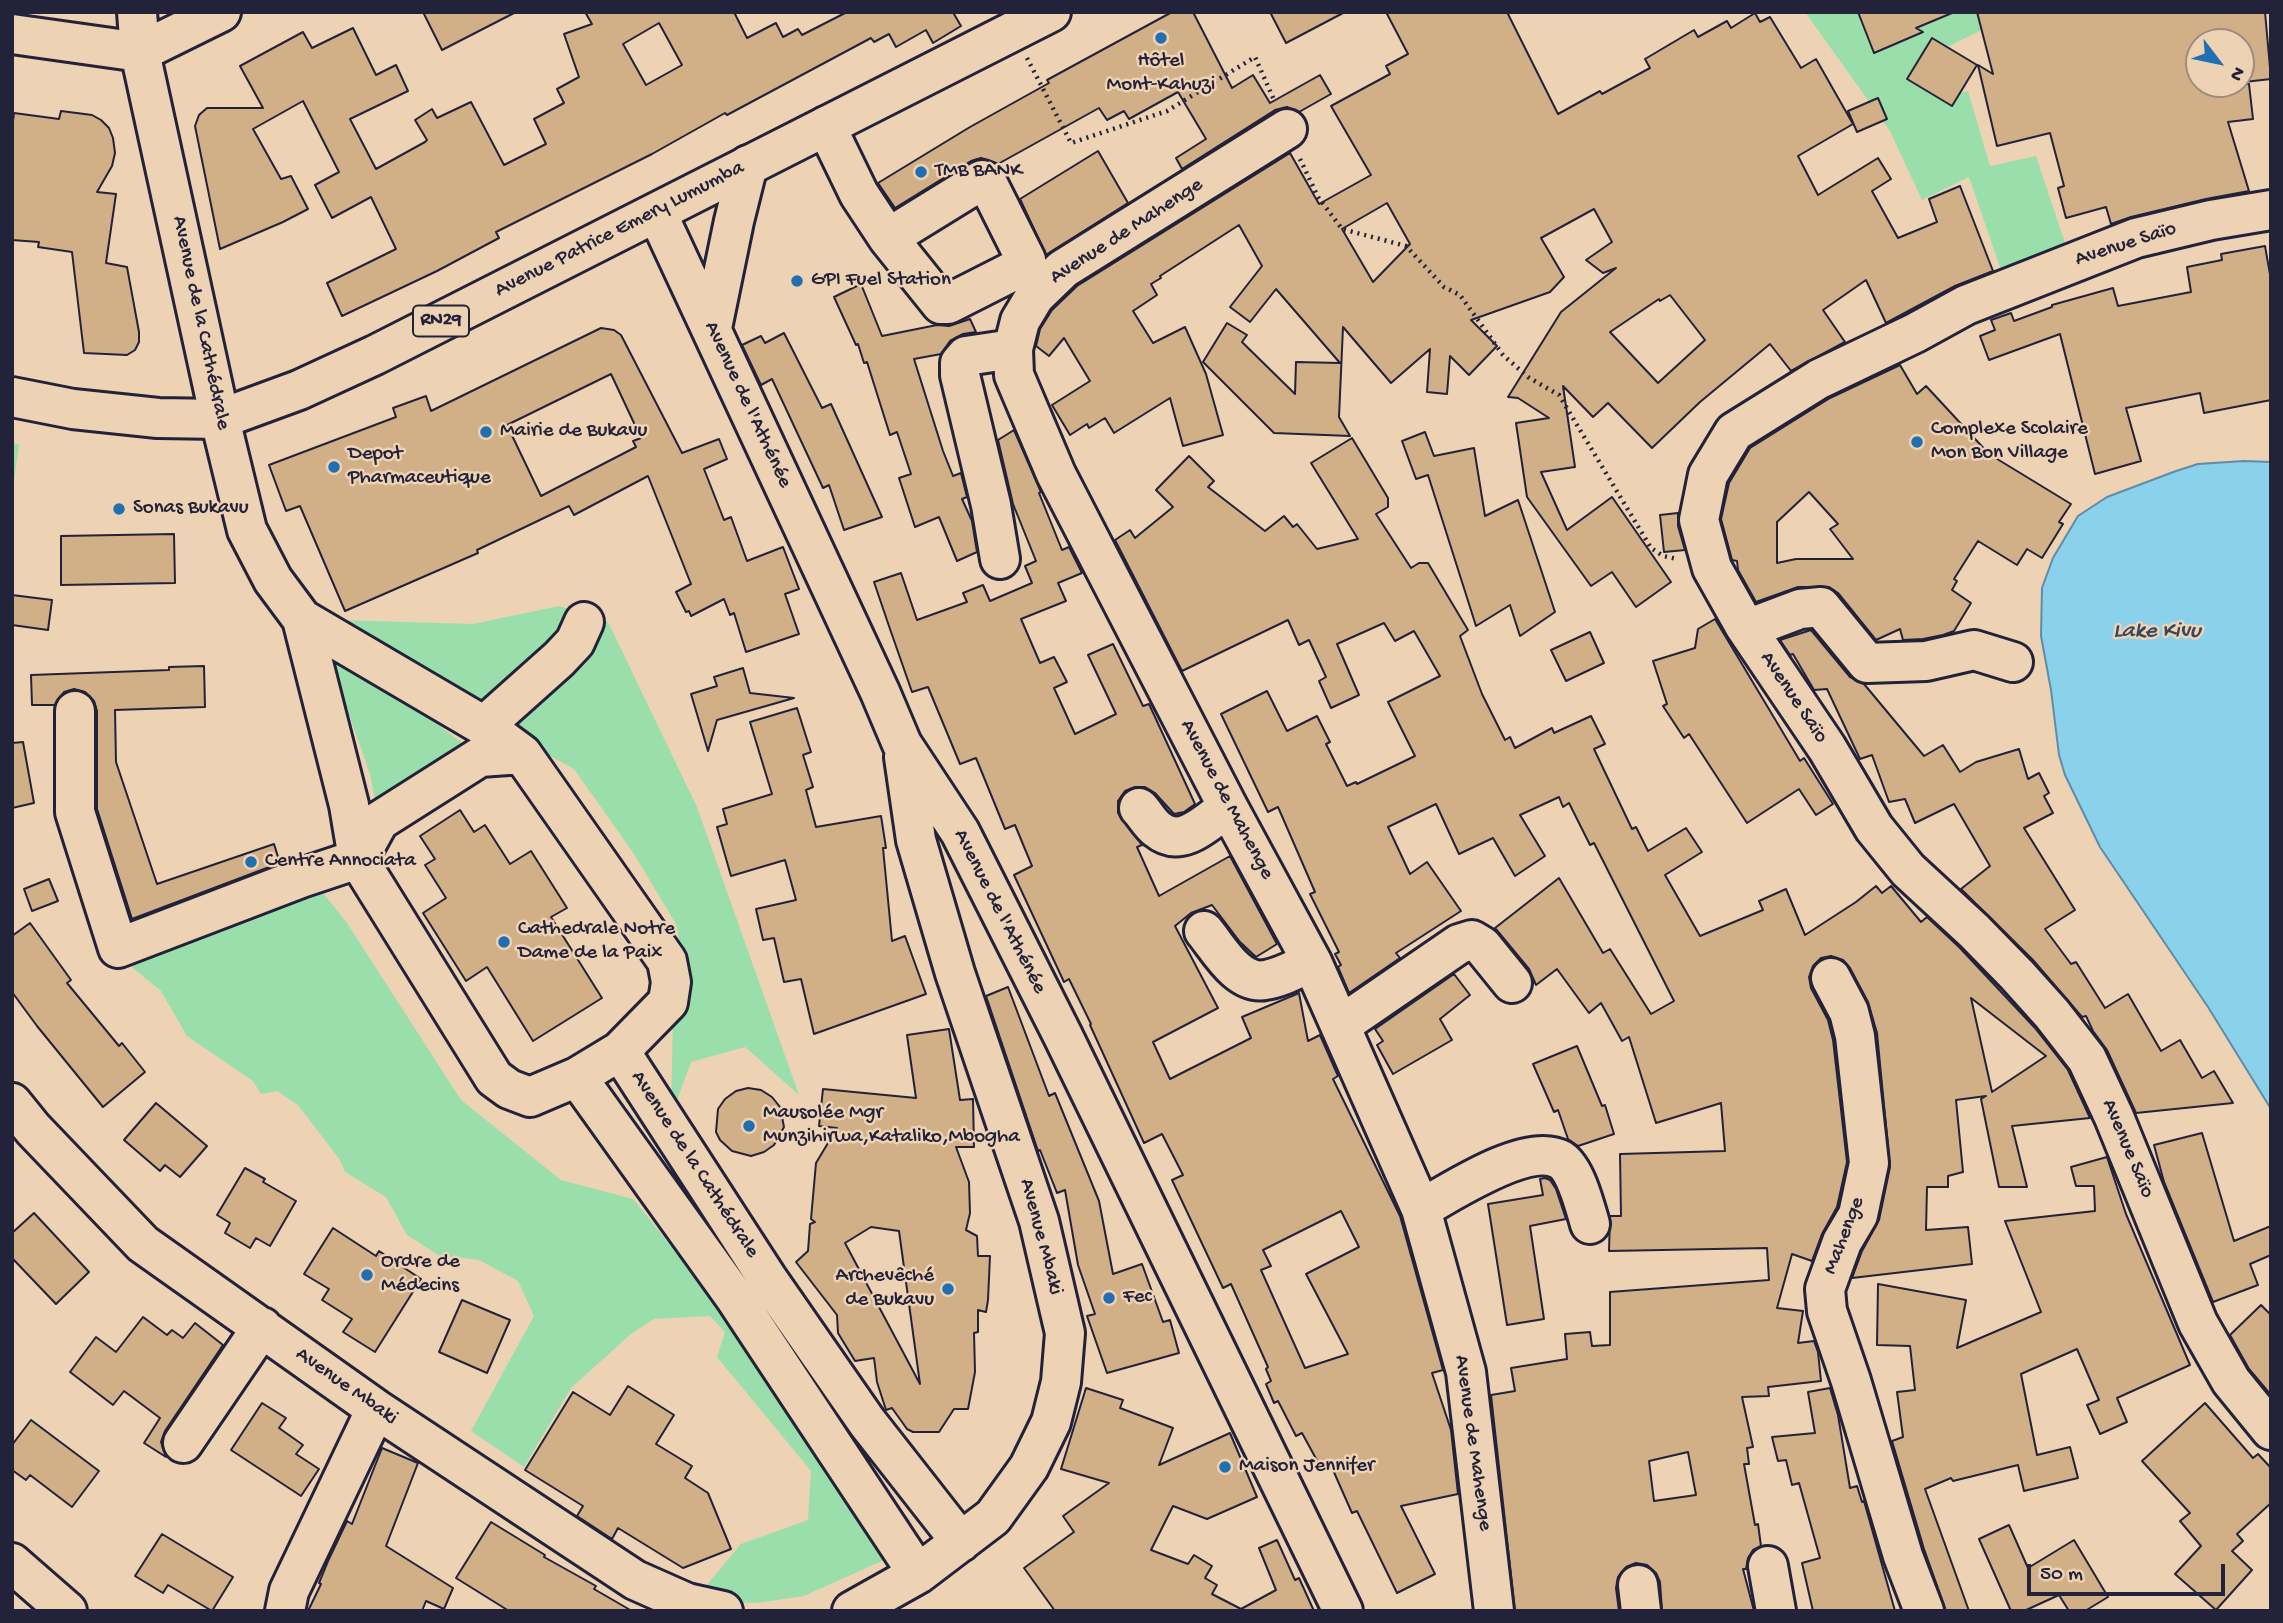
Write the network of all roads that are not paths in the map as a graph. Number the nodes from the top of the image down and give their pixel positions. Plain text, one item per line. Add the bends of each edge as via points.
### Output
1 (137, 12) edge
2 (221, 12) edge
3 (1051, 12) edge
4 (12, 34) edge
5 (140, 52) junction
6 (826, 126) junction
7 (1287, 129) road end
8 (748, 165) junction
9 (2271, 210) edge
10 (657, 213) junction
11 (888, 238) dead end
12 (712, 328) junction
13 (1013, 349) junction
14 (12, 397) edge
15 (220, 419) junction
16 (1000, 559) dead end
17 (302, 619) junction
18 (584, 622) dead end
19 (1746, 629) junction
20 (2013, 662) dead end
21 (75, 711) dead end
22 (484, 726) junction
23 (902, 744) junction
24 (522, 754) junction
25 (1228, 807) junction
26 (1139, 808) dead end
27 (358, 859) junction
28 (1204, 931) dead end
29 (1312, 962) junction
30 (1831, 978) dead end
31 (1512, 983) dead end
32 (1341, 1025) junction
33 (620, 1051) junction
34 (577, 1077) junction
35 (12, 1102) edge
36 (1421, 1209) junction
37 (1590, 1224) dead end
38 (767, 1278) junction
39 (736, 1299) junction
40 (262, 1327) junction
41 (376, 1409) junction
42 (867, 1422) junction
43 (2271, 1430) edge
44 (183, 1443) dead end
45 (832, 1447) junction
46 (961, 1542) junction
47 (12, 1563) edge
48 (1768, 1566) dead end
49 (918, 1574) junction
50 (67, 1611) edge
51 (285, 1611) edge
52 (723, 1611) edge
53 (852, 1611) edge
54 (1343, 1611) edge
55 (1494, 1611) edge
56 (1776, 1611) edge
57 (1924, 1611) edge

1 - 5 street, Avenue de la Cathédrale
2 - 5 street
3 - 6 street, Avenue Patrice Emery Lumumba / RN29
4 - 5 street
5 - 15 street, Avenue de la Cathédrale
6 - 8 street, Avenue Patrice Emery Lumumba / RN29
6 - 11 street via 859,194
7 - 13 street, Avenue de Mahenge via 1063,269 1035,296 1020,321
8 - 10 street, Avenue Patrice Emery Lumumba / RN29
8 - 12 street
9 - 19 street, Avenue Saïo via 2136,238 1966,305 1819,379 1734,432 1708,475 1699,520 1712,568
10 - 12 street, Avenue de l'Athénée
10 - 15 street, Avenue Patrice Emery Lumumba / RN29 via 375,355
12 - 23 street, Avenue de l'Athénée
13 - 16 street via 966,356 960,363
13 - 25 street, Avenue de Mahenge via 1014,375 1056,474
14 - 15 street, Avenue Patrice Emery Lumumba / RN29 via 73,410
15 - 17 street, Avenue de la Cathédrale via 247,530 273,580
17 - 22 street, Avenue de la Cathédrale
17 - 27 street, Avenue de la Cathédrale via 349,805
18 - 22 street via 575,642 559,659
19 - 20 street via 1800,609 1821,607 1867,663 1926,661 1974,650
19 - 43 street, Avenue Saïo via 1827,748 1874,828 1908,870 2017,975 2087,1059 2198,1323 2231,1381
21 - 27 street via 75,812 118,948
22 - 24 street, Avenue de la Cathédrale
23 - 46 street, Avenue Mbaki via 916,840 1039,1221 1065,1333 1061,1382 1051,1422 1029,1467 993,1517
23 - 54 street, Avenue de l'Athénée via 960,832
24 - 27 street via 480,757 379,821
24 - 33 street, Avenue de la Cathédrale via 667,961 668,1002
25 - 26 street via 1185,838 1157,829
25 - 29 street, Avenue de Mahenge
27 - 34 street via 494,1078 530,1097
28 - 29 street via 1241,975 1254,980 1265,981
29 - 32 street, Avenue de Mahenge
30 - 57 street, Mahenge via 1849,1012 1855,1036 1869,1163 1858,1214 1825,1289 1827,1311
31 - 32 street via 1472,940 1459,944
32 - 36 street, Avenue de Mahenge
33 - 34 street
33 - 38 street, Avenue de la Cathédrale
34 - 39 street
35 - 40 street, Avenue Mbaki via 143,1244
36 - 37 street via 1500,1166 1544,1155 1562,1161 1572,1174
36 - 55 street, Avenue de Mahenge via 1466,1371
38 - 39 street
38 - 42 street, Avenue de la Cathédrale
39 - 45 street
40 - 41 street, Avenue Mbaki
40 - 44 street
41 - 51 street via 289,1591
41 - 52 street, Avenue Mbaki via 635,1580 687,1603
42 - 45 street
42 - 46 street, Avenue de la Cathédrale
45 - 49 street
46 - 49 street, Avenue Mbaki
47 - 50 street
48 - 56 street
49 - 53 street, Avenue Mbaki

